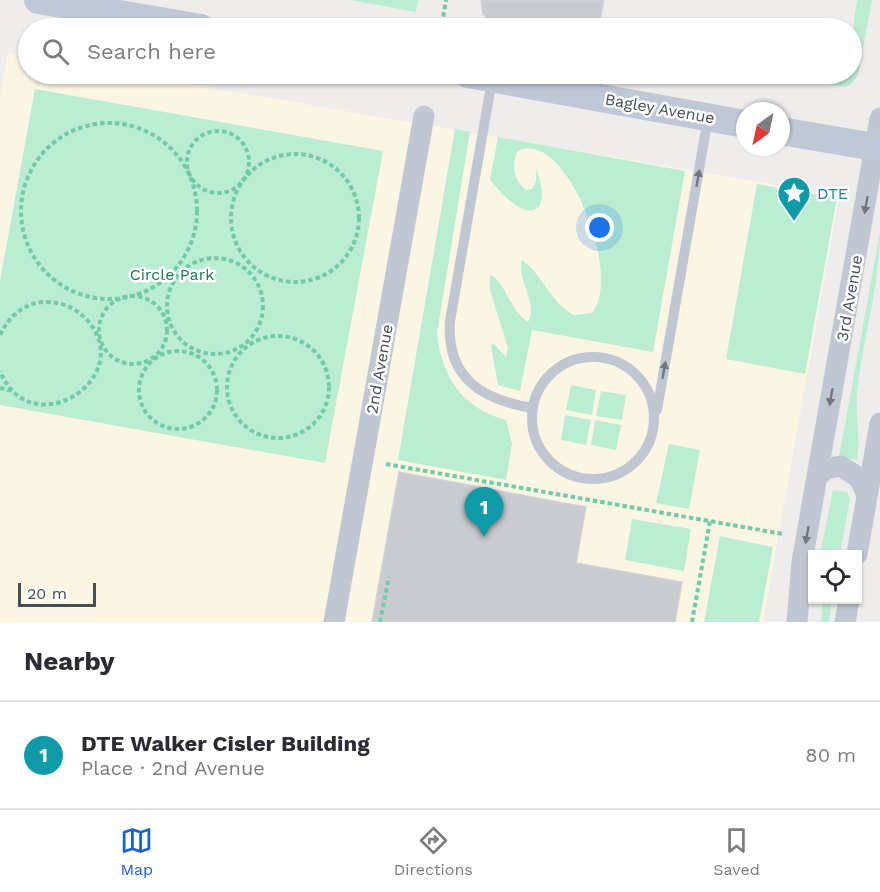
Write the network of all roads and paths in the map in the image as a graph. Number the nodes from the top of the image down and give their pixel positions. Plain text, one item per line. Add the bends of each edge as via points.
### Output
1 (39, 0) edge
2 (446, 0) edge
3 (143, 18) edge
4 (443, 18) edge
5 (479, 84) edge
6 (524, 84) edge
7 (424, 116) dead end
8 (708, 117) junction
9 (880, 118) edge
10 (736, 122) edge
11 (790, 133) edge
12 (878, 148) edge
13 (190, 178) junction
14 (243, 180) junction
15 (170, 274) junction
16 (175, 279) junction
17 (130, 296) junction
18 (166, 318) junction
19 (0, 335) edge
20 (100, 341) junction
21 (244, 346) junction
22 (152, 359) junction
23 (0, 371) edge
24 (0, 388) edge
25 (13, 391) junction
26 (533, 408) junction
27 (880, 423) edge
28 (654, 428) junction
29 (363, 460) junction
30 (817, 477) junction
31 (867, 495) junction
32 (710, 521) junction
33 (784, 534) dead end
34 (858, 550) edge
35 (389, 577) dead end
36 (848, 604) edge
37 (334, 622) edge
38 (380, 622) edge
39 (692, 622) edge
40 (797, 622) edge
41 (845, 622) edge

1 - 3 street
2 - 4 path
5 - 26 lane via 450,343 457,365 472,385 502,402
6 - 8 street, Bagley Avenue
7 - 29 street, 2nd Avenue
8 - 10 street, Bagley Avenue
28 -> 8 lane
9 - 12 street, 3rd Avenue
11 - 12 street
12 -> 30 street, 3rd Avenue
13 - 14 path via 205,190 219,193
13 - 14 path via 187,159 192,144 205,133 216,131 232,134 244,146 249,162
13 - 15 path via 196,207 194,229 187,250
13 - 17 path via 179,159 159,139 118,124 90,125 69,133 45,150 32,167 24,187 21,215 27,244 38,263 54,279 80,294 101,298
14 - 14 path via 261,164 279,156 310,156 329,164 350,185 358,204 359,225 349,253 335,268 308,281 277,279 259,270 238,247 232,227 232,206
15 - 16 path
15 - 17 path
16 - 18 path via 167,299
16 - 21 path via 187,267 208,258 230,260 248,271 257,282 262,310 256,331
17 - 18 path via 152,302
17 - 20 path via 109,306 102,315
18 - 21 path via 177,336 196,350 219,354
18 - 22 path via 165,339
19 - 20 path via 21,309 54,302 80,313
20 - 22 path via 113,358 123,363
20 - 25 path via 93,378 71,399 41,404
21 - 21 path via 262,338 282,336 301,342 317,354 327,371 329,391 323,410 311,426 294,435 269,437 251,430 237,417 229,400 227,381
22 - 22 path via 181,351 207,364 217,391 205,418 190,427 172,428 156,422 147,413 139,386
23 - 25 path
24 - 25 path
26 - 28 lane via 545,380 560,367 578,359 598,357 627,367 642,381 654,408
26 - 28 lane via 533,426 542,452 562,471 588,479 606,478 631,466 648,445
27 - 31 street
29 - 32 path
29 - 37 street, 2nd Avenue
30 - 31 street via 825,469 841,466 859,478
30 -> 40 street, 3rd Avenue via 802,562
31 - 34 street
32 - 33 path
32 - 39 path
35 - 38 path
36 - 41 street

